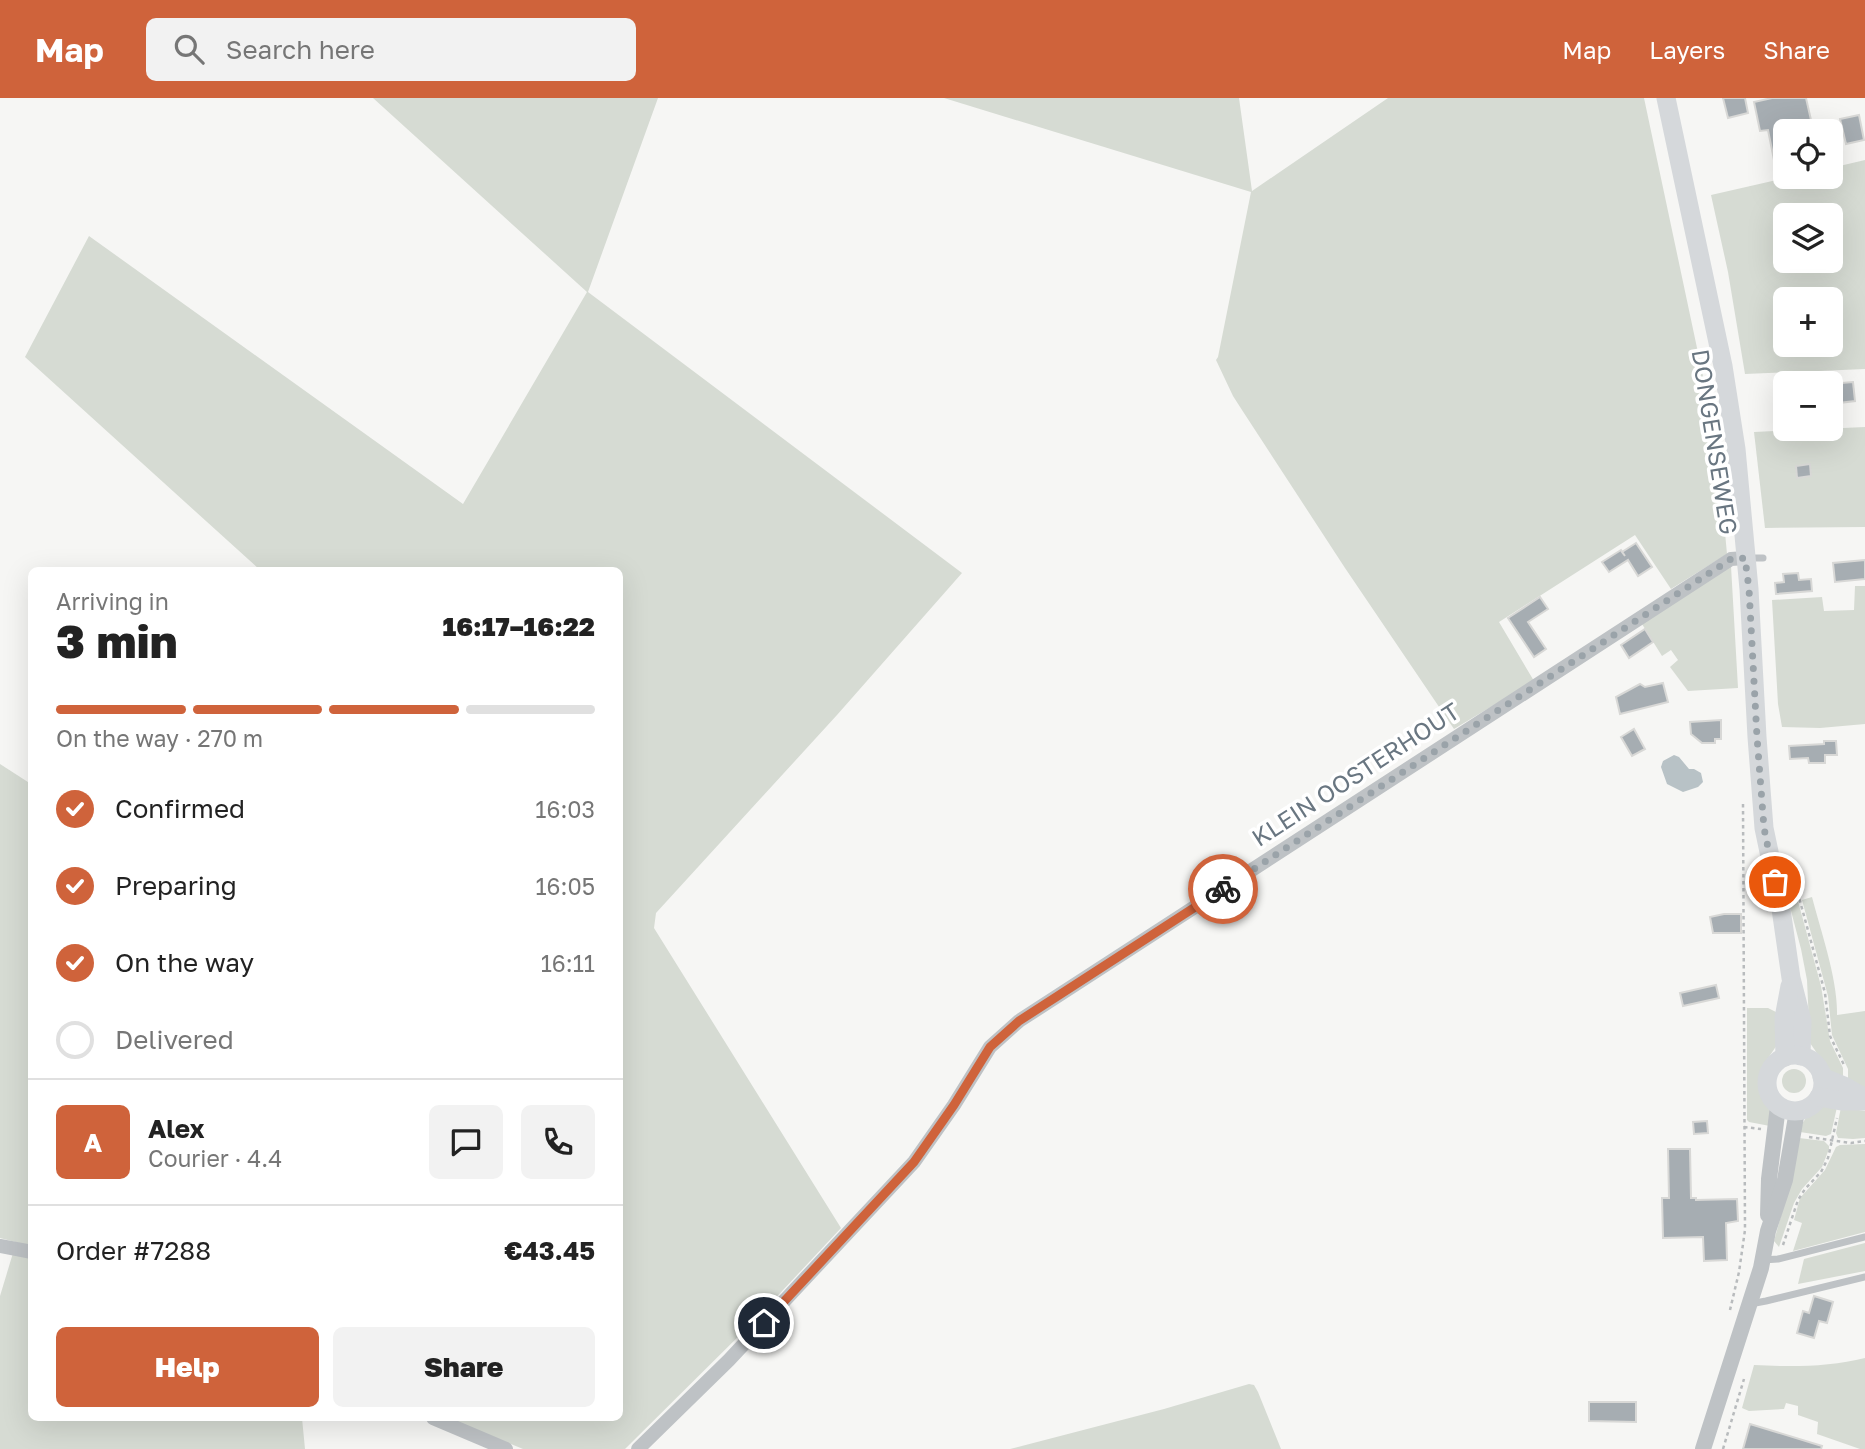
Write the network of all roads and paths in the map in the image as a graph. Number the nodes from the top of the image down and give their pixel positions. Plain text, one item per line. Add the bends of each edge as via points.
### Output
1 (1666, 98) edge
2 (1754, 558) junction
3 (1743, 805) dead end
4 (1792, 870) dead end
5 (1793, 1056) junction
6 (1821, 1087) junction
7 (1843, 1093) junction
8 (1865, 1100) edge
9 (1787, 1108) junction
10 (1832, 1140) dead end
11 (1865, 1237) edge
12 (0, 1246) edge
13 (28, 1251) edge
14 (1762, 1260) junction
15 (1865, 1278) edge
16 (1750, 1304) junction
17 (1727, 1320) dead end
18 (440, 1421) edge
19 (506, 1449) edge
20 (638, 1449) edge
21 (1703, 1449) edge

1 - 2 main road, DONGENSEWEG via 1723,366
2 - 5 main road, DONGENSEWEG via 1749,589 1764,828 1791,978 1784,1018
2 - 20 street, KLEIN OOSTERHOUT via 1731,559 1019,1021 990,1047 914,1162 729,1360
3 - 17 path via 1745,1230
4 - 7 path via 1825,993 1830,1036 1845,1067
5 - 6 main road via 1815,1064
5 - 9 main road via 1777,1062 1767,1079 1771,1098
6 - 7 main road
6 - 9 main road via 1806,1109
7 - 8 main road
7 - 10 path
9 - 14 street via 1784,1180
11 - 14 lane
12 - 13 street
14 - 16 street
15 - 16 lane
16 - 21 street
18 - 19 street

